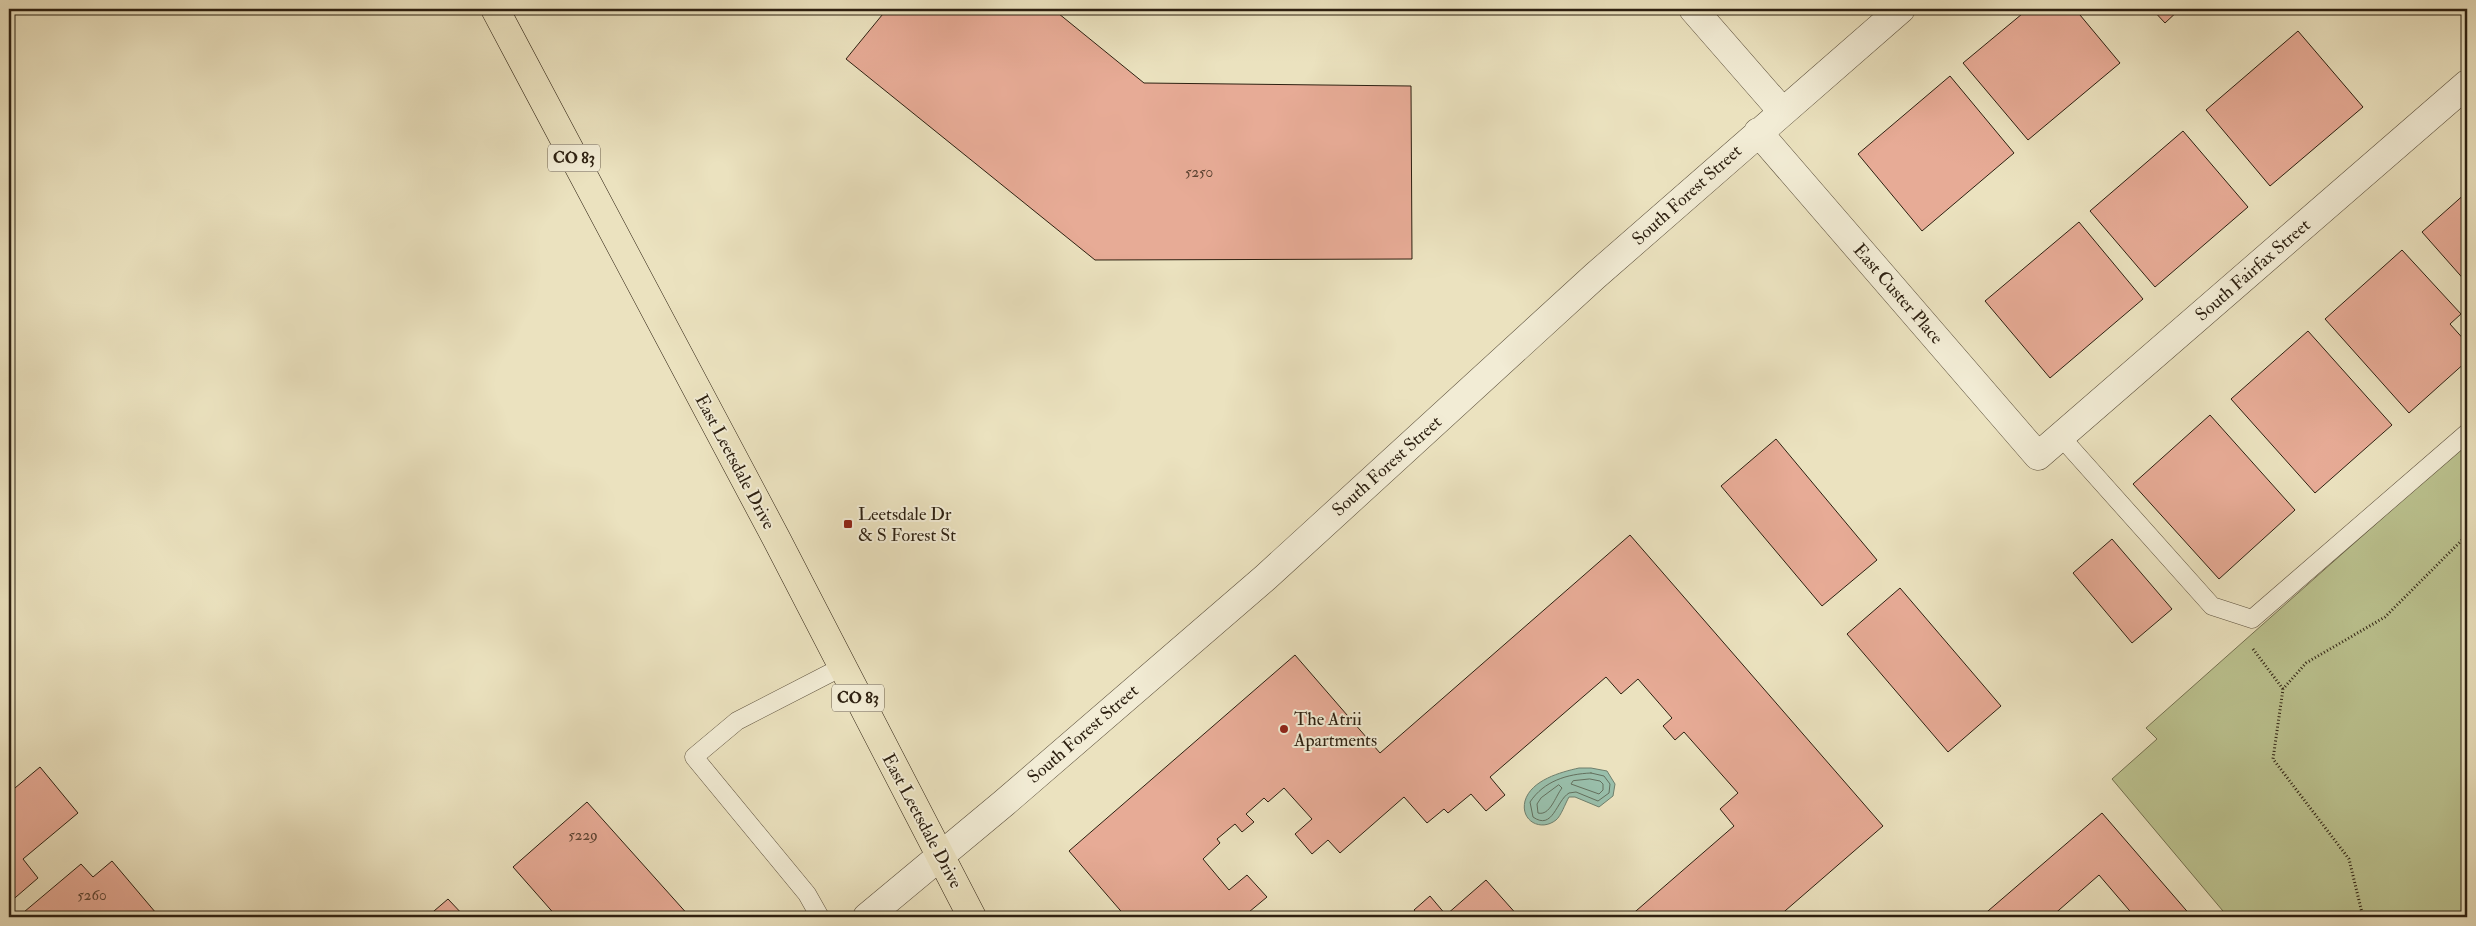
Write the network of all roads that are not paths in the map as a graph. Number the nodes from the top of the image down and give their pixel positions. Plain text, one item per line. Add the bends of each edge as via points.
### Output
1 (495, 9) edge
2 (1693, 9) edge
3 (1901, 9) edge
4 (2467, 84) edge
5 (1782, 112) junction
6 (1758, 132) junction
7 (2467, 433) edge
8 (2061, 437) junction
9 (2038, 456) joint
10 (842, 667) junction
11 (941, 857) junction
12 (820, 917) edge
13 (867, 917) edge
14 (972, 917) edge

1 - 10 main road, East Leetsdale Drive / CO 83
2 - 5 street
3 - 5 street, South Forest Street
4 - 8 street, South Fairfax Street
5 - 6 street, South Forest Street
6 - 9 street, East Custer Place
6 - 11 street, South Forest Street via 1595,276 1266,577
7 - 8 lane via 2252,620 2212,606
8 - 9 street, South Fairfax Street
10 - 11 main road, East Leetsdale Drive / CO 83
10 - 12 lane via 737,721 694,758 807,894
11 - 13 street, South Forest Street
11 - 14 main road, East Leetsdale Drive / CO 83

